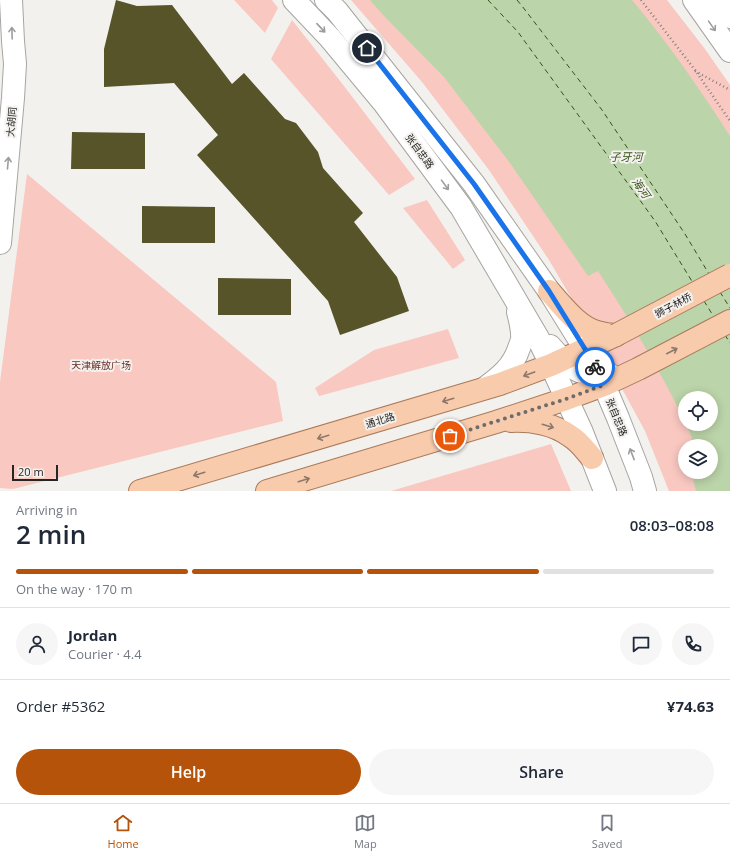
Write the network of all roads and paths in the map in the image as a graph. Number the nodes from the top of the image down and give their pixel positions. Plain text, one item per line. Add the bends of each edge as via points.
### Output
1 (12, 0) edge
2 (294, 0) edge
3 (326, 0) edge
4 (641, 0) edge
5 (694, 0) edge
6 (718, 0) edge
7 (730, 17) edge
8 (730, 51) edge
9 (695, 70) junction
10 (730, 90) edge
11 (730, 121) edge
12 (0, 243) edge
13 (730, 275) edge
14 (549, 291) junction
15 (516, 301) junction
16 (730, 321) edge
17 (616, 335) junction
18 (585, 349) junction
19 (557, 363) junction
20 (602, 381) junction
21 (485, 388) junction
22 (566, 399) junction
23 (496, 422) junction
24 (592, 458) junction
25 (140, 491) edge
26 (267, 491) edge
27 (605, 491) edge
28 (645, 491) edge

12 -> 1 street, 大胡同 via 14,70
2 -> 15 street, 张自忠路 via 330,38 384,103 465,213
3 - 14 street, 张自忠路 via 474,184
4 - 9 path
5 -> 8 street
6 - 7 street
9 - 10 path
9 - 11 path
13 - 17 main road, 狮子林桥, bridge
14 - 17 main road via 586,327 596,332
14 - 18 street, 张自忠路
15 - 19 street via 549,345
15 - 21 street via 522,340 518,353 502,375
20 -> 16 main road via 638,369
17 - 18 main road, 通北路
18 - 19 main road, 通北路
18 - 20 street, 张自忠路
19 - 20 street
19 -> 21 main road, 通北路
19 - 22 street
20 - 22 main road
28 -> 20 street, 张自忠路
21 -> 25 main road, 通北路
22 - 23 main road
22 - 24 street
23 -> 24 main road via 528,422 558,429 582,446
26 -> 23 main road
24 - 27 street

